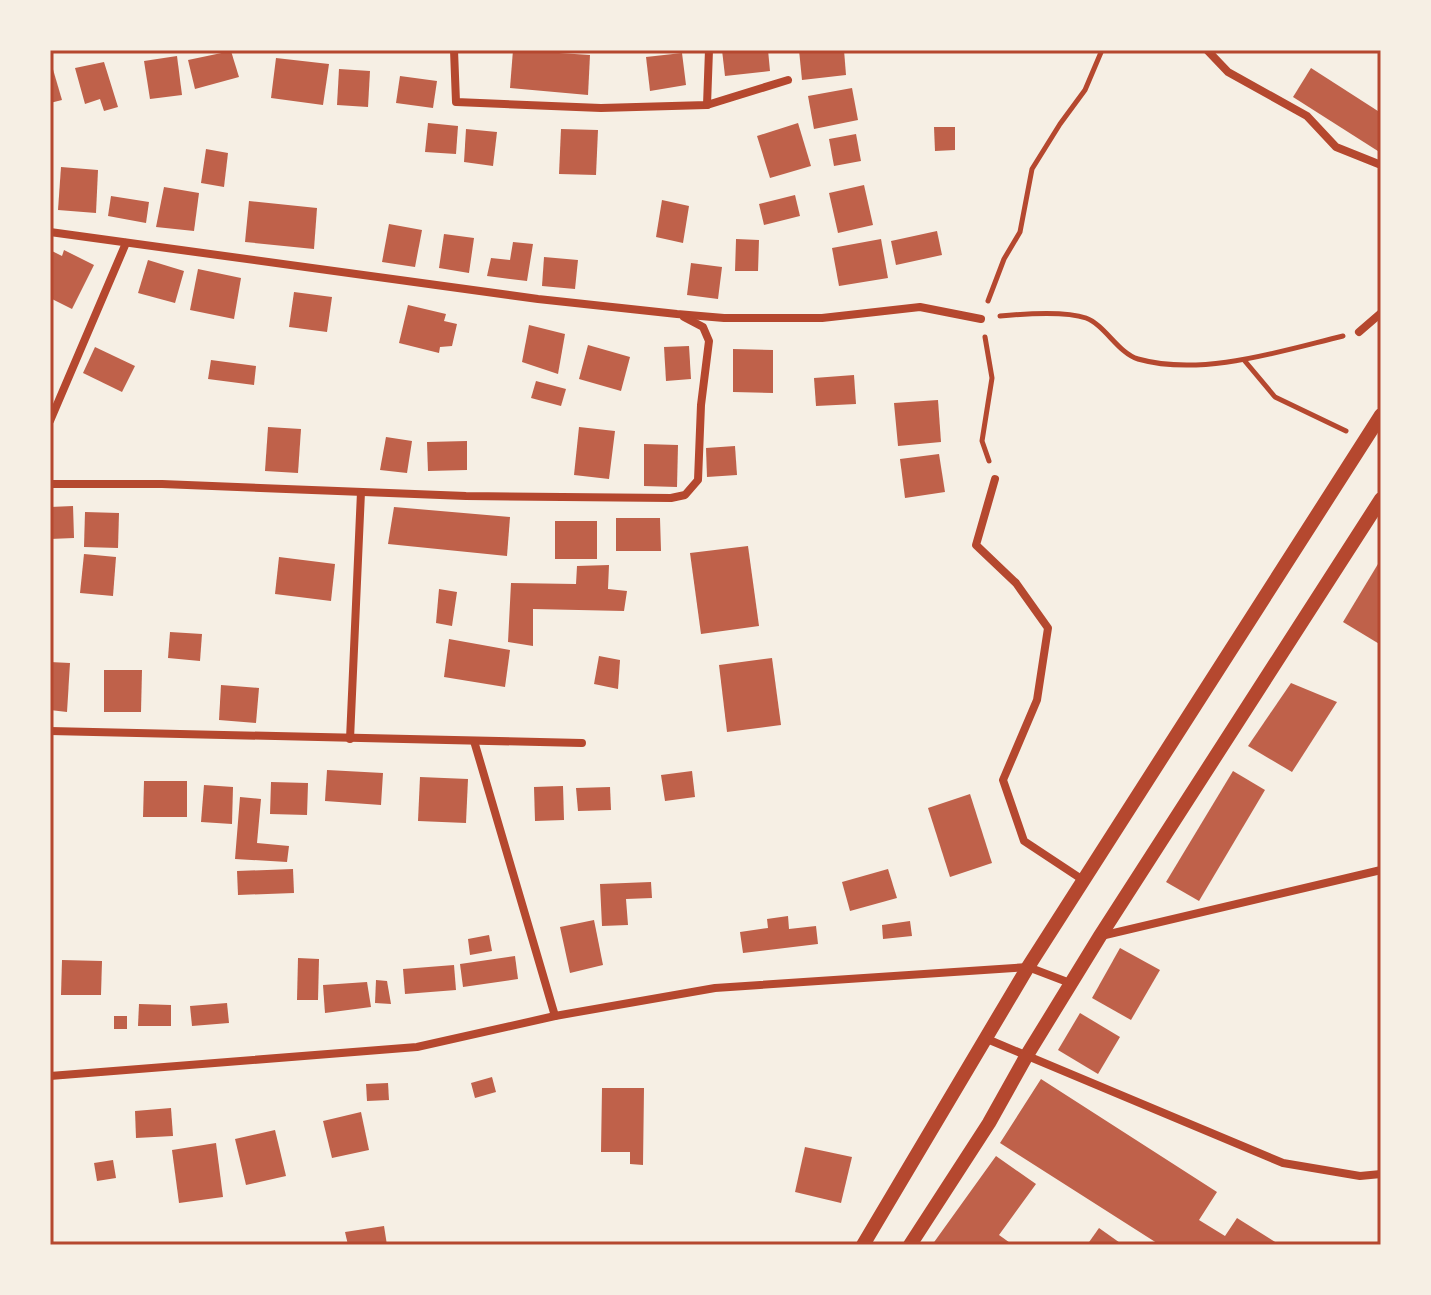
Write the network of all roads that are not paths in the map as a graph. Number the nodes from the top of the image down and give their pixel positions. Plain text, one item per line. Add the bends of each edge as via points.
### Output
1 (454, 50) edge
2 (709, 50) edge
3 (1207, 50) edge
4 (788, 80) dead end
5 (707, 105) junction
6 (1381, 165) edge
7 (50, 232) edge
8 (126, 243) junction
9 (1381, 313) edge
10 (677, 314) junction
11 (981, 319) road end
12 (1359, 332) road end
13 (1381, 415) edge
14 (50, 421) edge
15 (995, 479) road end
16 (50, 484) edge
17 (361, 492) junction
18 (1381, 499) edge
19 (50, 731) edge
20 (350, 739) junction
21 (474, 741) junction
22 (582, 743) dead end
23 (1381, 870) edge
24 (1083, 880) junction
25 (1100, 936) junction
26 (1028, 967) junction
27 (1070, 983) junction
28 (555, 1016) junction
29 (987, 1039) junction
30 (1027, 1055) junction
31 (51, 1077) edge
32 (1381, 1174) edge
33 (863, 1245) edge
34 (910, 1245) edge

1 - 5 street via 456,102 601,108
2 - 5 street
3 - 6 street via 1228,72 1307,116 1336,147
4 - 5 street
7 - 8 street
8 - 10 street
8 - 14 street
9 - 12 street
10 - 11 street via 822,318 920,307
10 - 17 street via 703,327 709,341 698,480 685,495
13 - 24 street
15 - 24 street via 976,545 1016,583 1048,628 1037,700 1003,780 1024,841
16 - 17 street
17 - 20 street
18 - 25 street
19 - 20 street
20 - 21 street
21 - 22 street
21 - 28 street
23 - 25 street
24 - 26 street
25 - 27 street
26 - 27 street
26 - 28 street via 715,988
26 - 29 street
27 - 30 street
28 - 31 street via 417,1047
29 - 30 street
29 - 33 street
30 - 32 street via 1283,1163 1360,1176
30 - 34 street

